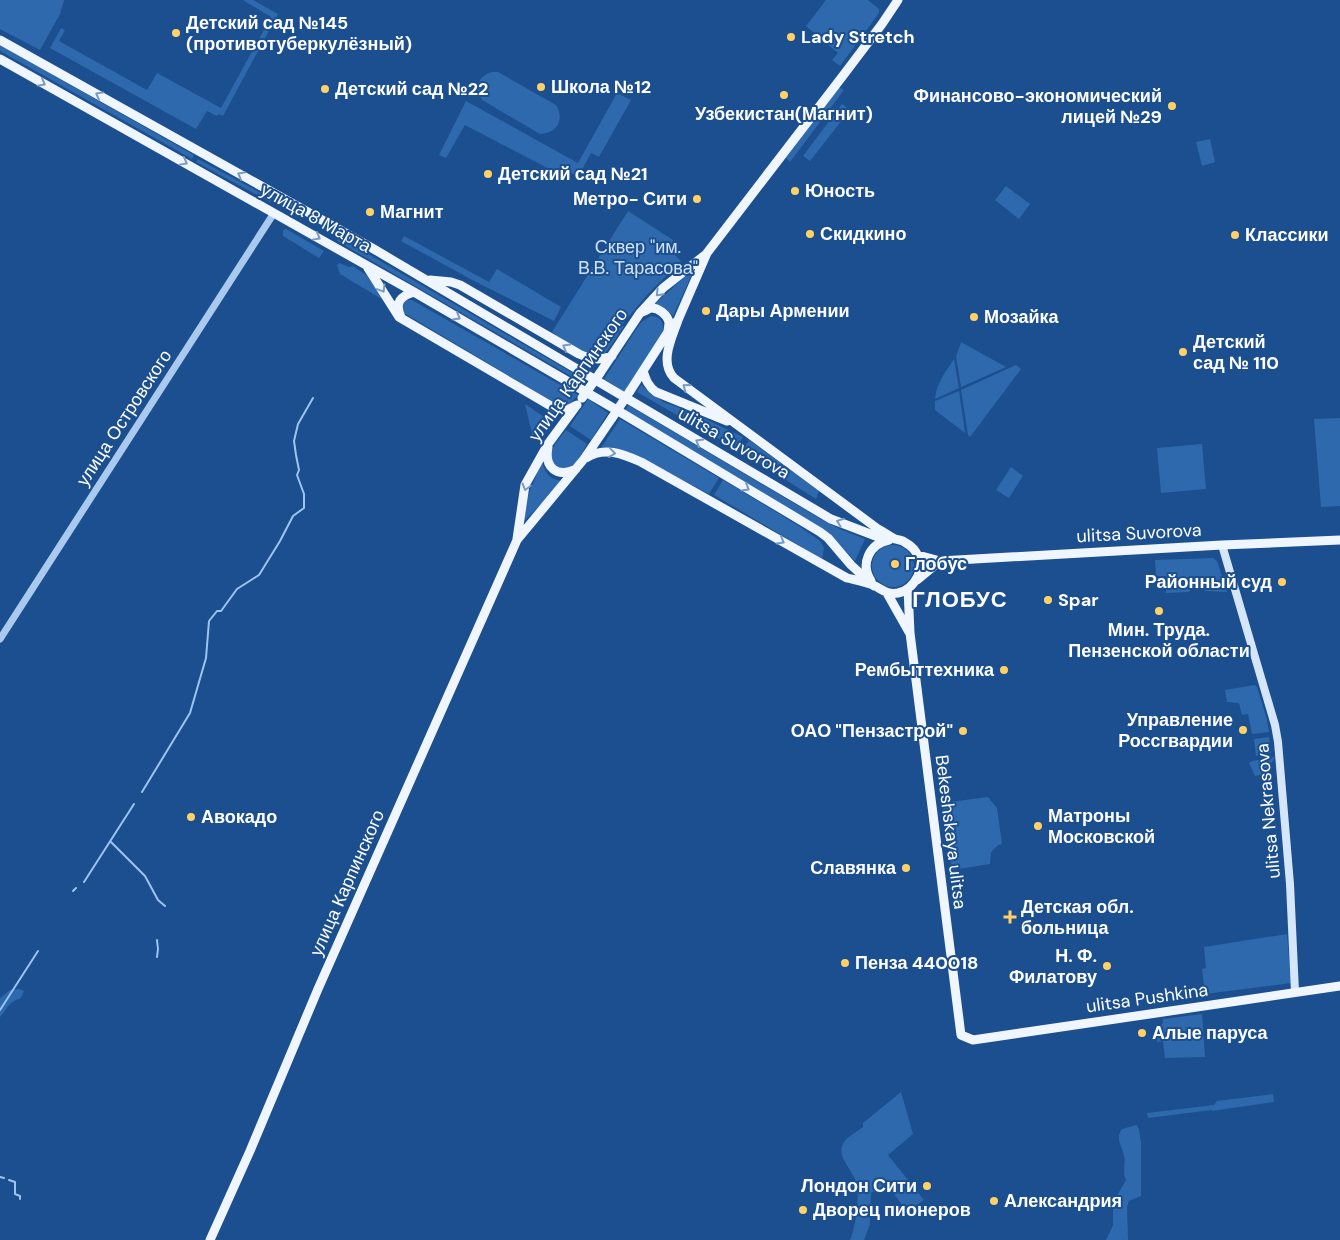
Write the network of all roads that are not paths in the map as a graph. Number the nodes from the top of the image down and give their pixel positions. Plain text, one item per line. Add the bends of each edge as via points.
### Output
1 (898, 0) edge
2 (0, 40) edge
3 (0, 59) edge
4 (284, 198) junction
5 (274, 213) junction
6 (707, 253) junction
7 (367, 265) junction
8 (425, 279) junction
9 (414, 292) junction
10 (640, 313) junction
11 (403, 319) junction
12 (678, 320) junction
13 (668, 332) junction
14 (612, 356) junction
15 (570, 364) joint
16 (644, 370) junction
17 (579, 402) junction
18 (615, 408) joint
19 (556, 409) junction
20 (562, 425) junction
21 (740, 426) junction
22 (548, 444) junction
23 (584, 459) junction
24 (576, 469) junction
25 (891, 539) junction
26 (517, 540) junction
27 (1340, 540) edge
28 (1222, 545) junction
29 (918, 555) junction
30 (940, 561) junction
31 (912, 585) junction
32 (874, 586) junction
33 (887, 593) junction
34 (910, 632) junction
35 (0, 639) edge
36 (1340, 986) edge
37 (1295, 992) junction
38 (961, 1035) joint
39 (210, 1240) edge

1 - 6 main road, улица Карпинского
4 -> 2 main road, улица 8 Марта
3 -> 5 main road, улица 8 Марта
4 - 5 main road
4 - 8 main road, улица 8 Марта
5 -> 7 main road, улица 8 Марта
5 - 35 street, улица Островского
6 -> 10 main road, улица Карпинского via 663,288
6 - 12 main road, улица Карпинского
7 - 9 main road, улица 8 Марта
7 -> 11 main road via 396,314
14 -> 8 main road via 599,360 579,354 460,285
8 - 15 main road, улица 8 Марта
9 - 11 main road via 404,296 398,304
9 -> 18 main road, улица 8 Марта
10 - 13 main road via 650,308 662,311 669,323
10 - 14 main road, улица Карпинского
11 - 19 main road
12 - 13 main road, улица Карпинского
21 -> 12 main road via 669,373 666,364 668,350
13 - 16 main road, улица Карпинского
14 - 17 main road, улица Карпинского, bridge
25 -> 15 main road, ulitsa Suvorova via 831,519
16 - 21 main road via 650,388 656,392
16 - 23 main road, улица Карпинского, bridge
17 - 19 main road via 569,409
17 - 20 main road, улица Карпинского
18 -> 32 main road, ulitsa Suvorova via 820,532
19 - 20 main road
20 - 22 main road, улица Карпинского
21 - 25 main road
22 - 24 main road via 547,460 554,470 567,473
22 -> 26 main road, улица Карпинского via 525,485
23 - 24 main road, улица Карпинского
23 -> 32 main road via 600,452 614,452 641,462 836,573
24 - 26 main road, улица Карпинского
25 - 29 main road via 905,542
25 - 32 main road via 875,546 869,554 867,575
26 - 39 main road, улица Карпинского
27 - 28 main road, ulitsa Suvorova
28 - 30 main road, ulitsa Suvorova
28 - 37 main road, ulitsa Nekrasova via 1276,725 1290,884
29 - 30 main road, ulitsa Suvorova
29 - 31 main road via 920,572
30 - 31 main road
31 - 33 main road via 898,593
31 - 34 main road, Bekeshskaya ulitsa
32 - 33 main road
33 - 34 main road, Bekeshskaya ulitsa
34 - 38 main road, Bekeshskaya ulitsa
36 - 37 main road, ulitsa Pushkina
37 - 38 main road, ulitsa Pushkina via 974,1040

